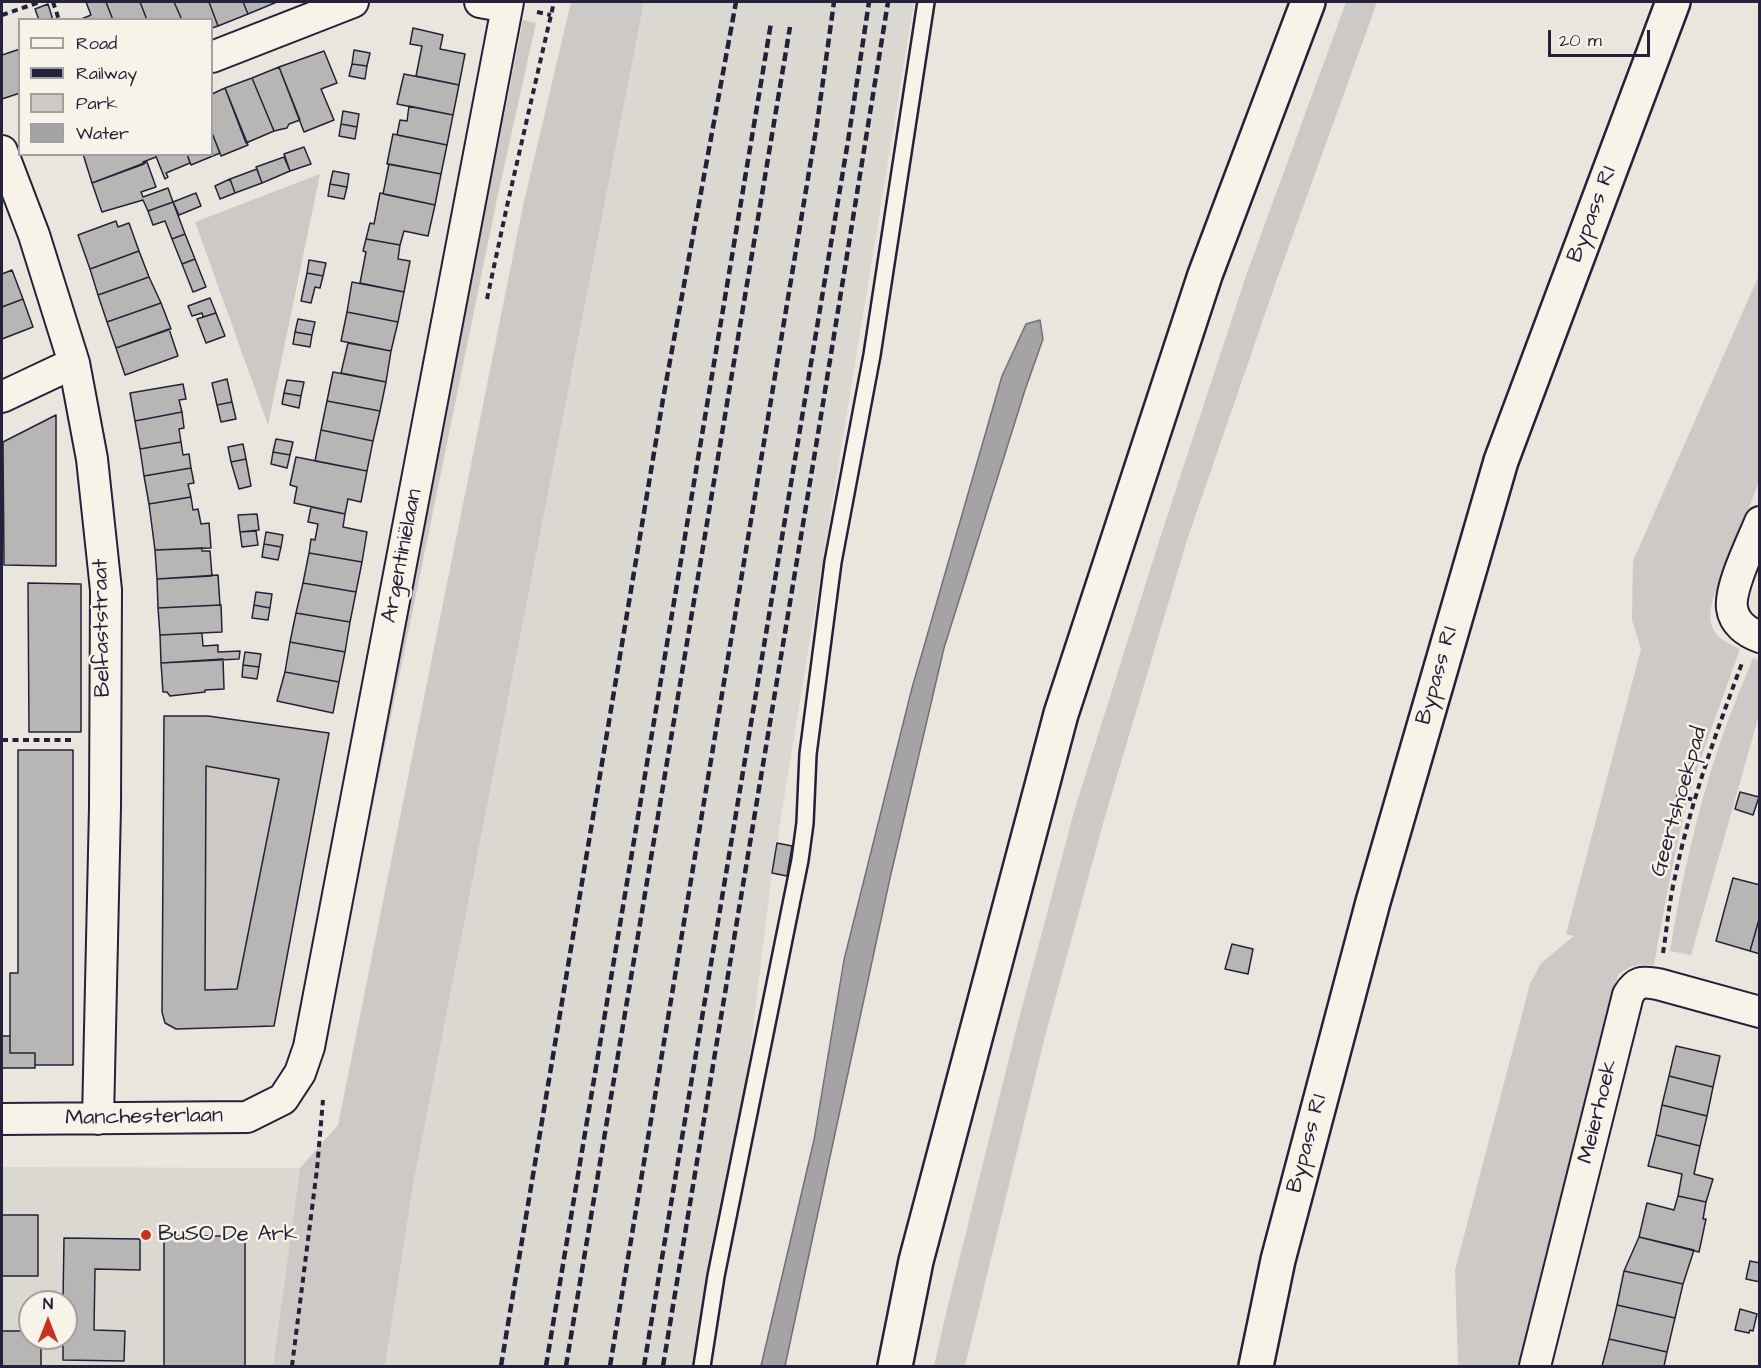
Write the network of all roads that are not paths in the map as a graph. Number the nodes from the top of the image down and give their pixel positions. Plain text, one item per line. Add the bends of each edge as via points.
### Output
1 (353, 2) edge
2 (926, 2) edge
3 (1308, 2) edge
4 (1673, 2) edge
5 (498, 3) edge
6 (213, 57) edge
7 (18, 135) edge
8 (2, 141) edge
9 (2, 151) edge
10 (74, 363) junction
11 (2, 397) edge
12 (1760, 522) edge
13 (1756, 636) edge
14 (1760, 1012) edge
15 (283, 1100) joint
16 (2, 1119) edge
17 (98, 1119) junction
18 (702, 1366) edge
19 (895, 1366) edge
20 (1256, 1366) edge
21 (1535, 1366) edge

1 - 6 street
2 - 18 lane via 872,355 833,562 808,754 800,860 716,1276
3 - 19 highway via 1205,276 1061,714 916,1261
4 - 20 highway, Bypass R1 via 1501,461 1373,902 1278,1260
5 - 15 street, Argentiniëlaan via 309,1047 300,1073
7 - 8 street
9 - 10 street, Belfaststraat via 34,235
10 - 11 street
10 - 17 street, Belfaststraat via 92,459 106,590
12 - 13 street via 1734,588 1732,608 1737,624
14 - 21 street, Meierhoek via 1644,982 1634,986 1628,995
15 - 17 street, Manchesterlaan via 247,1117
16 - 17 street, Manchesterlaan

